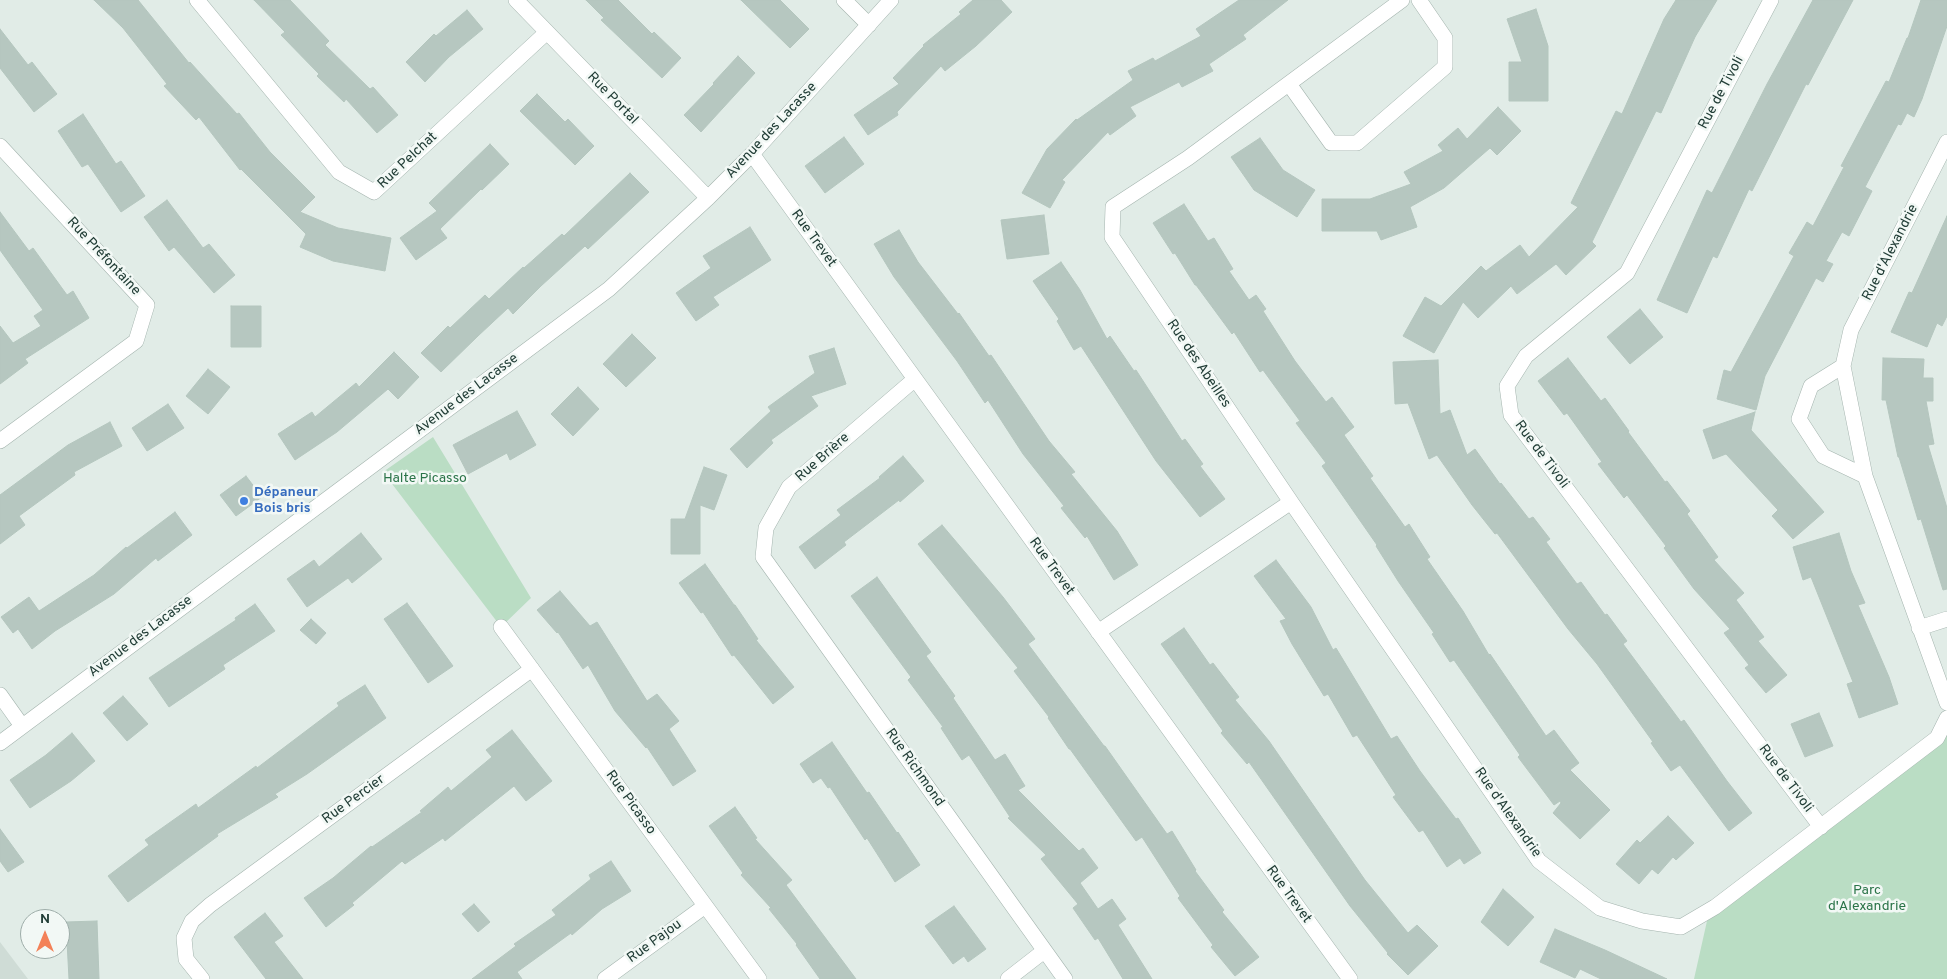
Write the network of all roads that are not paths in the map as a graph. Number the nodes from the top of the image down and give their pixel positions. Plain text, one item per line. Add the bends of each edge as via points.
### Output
1 (197, 0) edge
2 (516, 0) edge
3 (844, 0) edge
4 (891, 0) edge
5 (1402, 0) edge
6 (1419, 0) edge
7 (1771, 0) edge
8 (869, 25) junction
9 (547, 32) junction
10 (1289, 84) junction
11 (1947, 142) edge
12 (0, 146) edge
13 (752, 154) junction
14 (708, 198) junction
15 (1843, 366) junction
16 (915, 379) junction
17 (0, 441) edge
18 (1865, 476) junction
19 (1291, 502) junction
20 (763, 557) joint
21 (1947, 619) edge
22 (501, 627) dead end
23 (1919, 628) junction
24 (1098, 632) junction
25 (532, 669) junction
26 (0, 695) edge
27 (1947, 703) edge
28 (1947, 718) edge
29 (22, 726) junction
30 (0, 743) edge
31 (1821, 827) junction
32 (705, 906) junction
33 (1044, 951) junction
34 (202, 979) edge
35 (605, 979) edge
36 (758, 979) edge
37 (1008, 979) edge
38 (1065, 979) edge
39 (1350, 979) edge

1 - 9 street, Rue Pelchat via 339,172 374,192
2 - 9 street, Rue Portal
3 - 8 street
4 - 8 street, Avenue des Lacasse
5 - 10 street, Rue des Abeilles
6 - 10 street via 1445,38 1445,67 1357,143 1331,143
7 - 31 street, Rue de Tivoli via 1627,273 1526,356 1507,386 1511,415
8 - 13 street, Avenue des Lacasse
9 - 14 street, Rue Portal
10 - 19 street, Rue des Abeilles via 1188,158 1113,207 1112,237
11 - 15 street, Rue d'Alexandrie via 1851,330
12 - 17 street, Rue Préfontaine via 147,305 136,341
13 - 14 street, Avenue des Lacasse
13 - 16 street, Rue Trevet
14 - 29 street, Avenue des Lacasse via 609,290
15 - 18 street, Rue d'Alexandrie
15 - 18 street via 1811,386 1799,419 1823,456
16 - 20 street, Rue Brière via 790,487 766,528
16 - 24 street, Rue Trevet
18 - 23 street, Rue d'Alexandrie
19 - 24 street
19 - 31 street, Rue d'Alexandrie via 1539,861 1600,908 1642,921 1681,927 1715,907
20 - 33 street, Rue Richmond
21 - 23 street
22 - 25 street, Rue Picasso
23 - 27 street, Rue d'Alexandrie
24 - 39 street, Rue Trevet
25 - 32 street, Rue Picasso
25 - 34 street, Rue Percier via 192,921 184,938 186,959
26 - 29 street
28 - 31 street, Rue d'Alexandrie via 1937,738
29 - 30 street, Avenue des Lacasse
32 - 35 street, Rue Pajou
32 - 36 street, Rue Picasso
33 - 37 street
33 - 38 street, Rue Richmond

